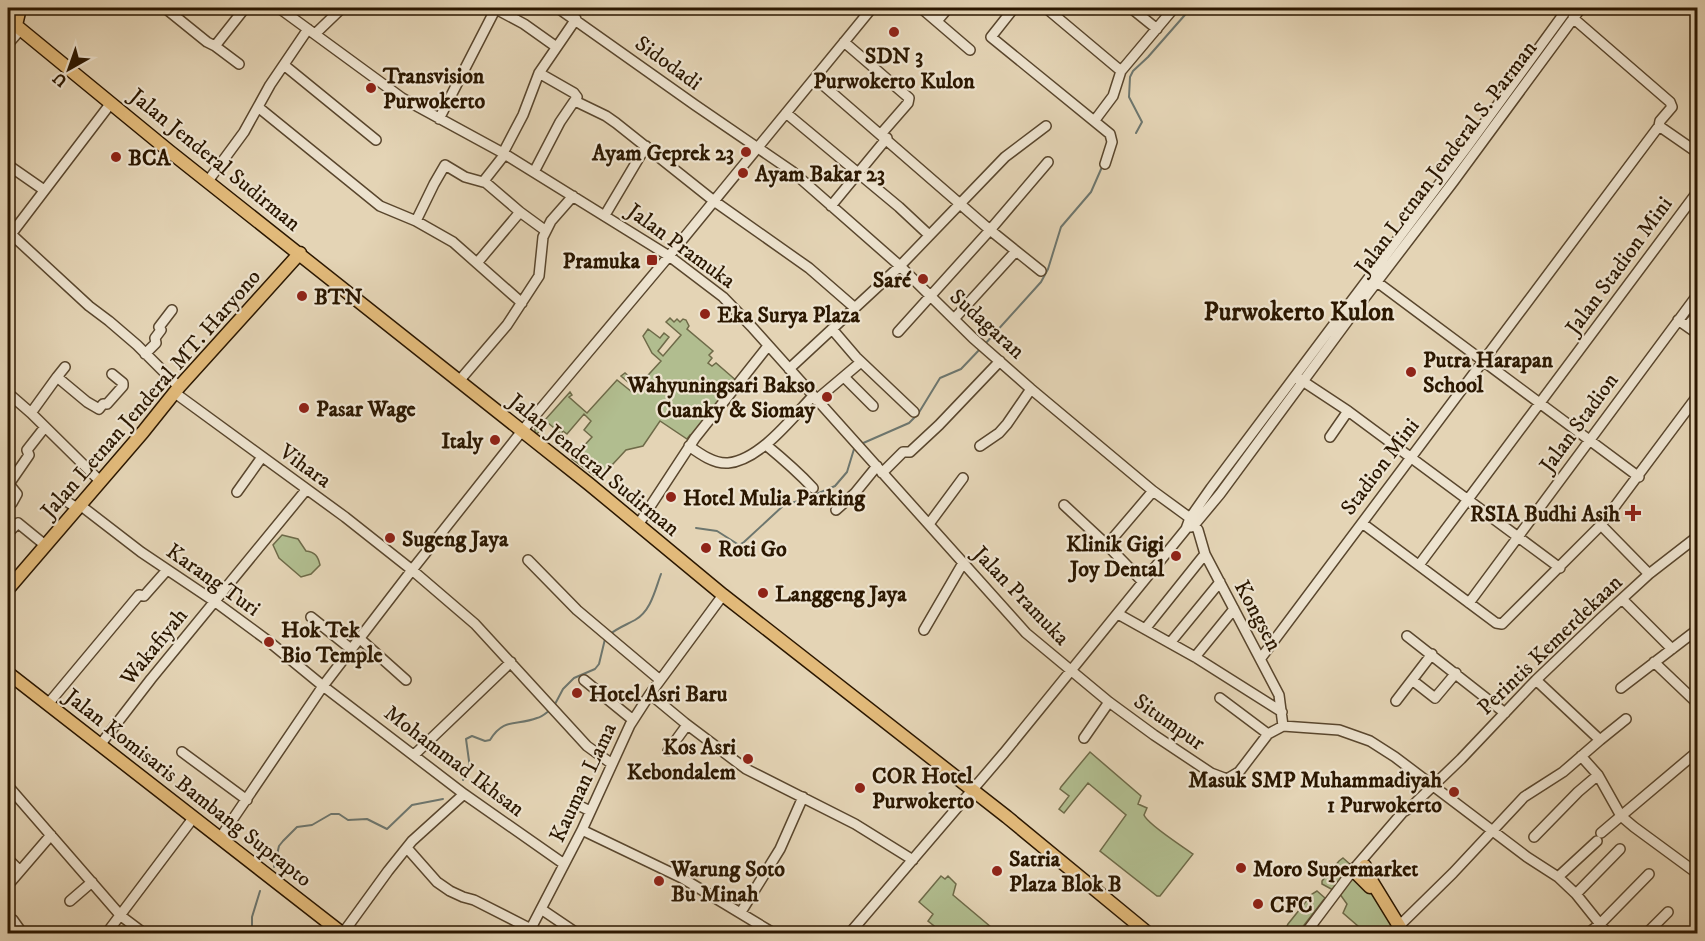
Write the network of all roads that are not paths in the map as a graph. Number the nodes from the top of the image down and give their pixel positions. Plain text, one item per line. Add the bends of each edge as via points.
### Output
1 (20, 8) edge
2 (165, 8) edge
3 (245, 8) edge
4 (342, 8) edge
5 (495, 8) edge
6 (558, 8) edge
7 (872, 8) edge
8 (921, 8) edge
9 (948, 8) edge
10 (1014, 8) edge
11 (1046, 8) edge
12 (1131, 8) edge
13 (1174, 8) edge
14 (1568, 8) edge
15 (1581, 8) edge
16 (285, 9) edge
17 (1573, 18) junction
18 (576, 19) junction
19 (937, 21) junction
20 (15, 25) edge
21 (1156, 29) junction
22 (312, 31) junction
23 (844, 42) junction
24 (1548, 43) junction
25 (8, 44) edge
26 (215, 46) junction
27 (555, 46) junction
28 (970, 50) dead end
29 (239, 64) dead end
30 (284, 65) junction
31 (1121, 71) junction
32 (538, 73) junction
33 (815, 78) junction
34 (1506, 94) junction
35 (1514, 100) junction
36 (575, 101) junction
37 (111, 103) junction
38 (258, 107) junction
39 (786, 113) junction
40 (439, 119) junction
41 (1095, 120) junction
42 (1046, 126) dead end
43 (1659, 126) junction
44 (884, 136) junction
45 (376, 140) dead end
46 (646, 146) junction
47 (758, 147) junction
48 (1698, 153) edge
49 (504, 154) junction
50 (1048, 162) dead end
51 (1105, 164) dead end
52 (8, 165) edge
53 (534, 172) junction
54 (859, 173) junction
55 (208, 181) junction
56 (485, 182) junction
57 (44, 190) junction
58 (1698, 191) edge
59 (573, 195) junction
60 (714, 201) junction
61 (961, 204) junction
62 (831, 206) junction
63 (520, 212) junction
64 (604, 215) junction
65 (416, 221) junction
66 (990, 230) junction
67 (546, 231) junction
68 (929, 235) junction
69 (9, 237) edge
70 (1016, 251) junction
71 (300, 253) junction
72 (669, 256) junction
73 (477, 263) junction
74 (900, 266) junction
75 (1041, 271) dead end
76 (1380, 284) junction
77 (1698, 294) edge
78 (930, 296) junction
79 (522, 303) junction
80 (855, 308) junction
81 (172, 310) dead end
82 (1698, 314) edge
83 (954, 319) junction
84 (1678, 320) junction
85 (1687, 327) junction
86 (832, 329) junction
87 (898, 332) dead end
88 (1698, 334) edge
89 (768, 346) junction
90 (145, 354) junction
91 (1000, 361) junction
92 (861, 362) junction
93 (1482, 362) junction
94 (64, 368) dead end
95 (789, 369) junction
96 (112, 374) dead end
97 (1294, 375) junction
98 (57, 377) junction
99 (844, 377) junction
100 (459, 381) junction
101 (1303, 381) junction
102 (1031, 389) junction
103 (177, 390) junction
104 (118, 392) junction
105 (8, 393) edge
106 (1698, 395) edge
107 (815, 398) junction
108 (126, 400) dead end
109 (1540, 404) junction
110 (873, 405) dead end
111 (1348, 411) junction
112 (914, 412) dead end
113 (31, 413) junction
114 (45, 427) junction
115 (522, 431) junction
116 (1330, 437) dead end
117 (1589, 441) junction
118 (766, 445) junction
119 (689, 446) junction
120 (980, 446) dead end
121 (1237, 452) junction
122 (262, 457) junction
123 (1410, 457) junction
124 (1246, 459) junction
125 (879, 469) junction
126 (1639, 477) junction
127 (963, 478) dead end
128 (100, 481) junction
129 (8, 483) edge
130 (813, 488) dead end
131 (306, 490) junction
132 (1153, 491) junction
133 (237, 492) dead end
134 (63, 499) dead end
135 (1468, 500) junction
136 (12, 503) dead end
137 (1064, 505) dead end
138 (79, 506) junction
139 (836, 510) dead end
140 (1362, 523) junction
141 (929, 524) junction
142 (1190, 524) junction
143 (638, 525) junction
144 (1601, 525) junction
145 (8, 531) edge
146 (1698, 536) edge
147 (1517, 537) junction
148 (45, 545) junction
149 (1107, 545) junction
150 (1204, 554) junction
151 (528, 560) dead end
152 (963, 563) junction
153 (1419, 565) junction
154 (1560, 568) junction
155 (166, 570) junction
156 (412, 570) junction
157 (1649, 574) junction
158 (1143, 582) junction
159 (1220, 582) junction
160 (8, 589) edge
161 (723, 595) junction
162 (1622, 599) junction
163 (214, 601) junction
164 (1469, 603) junction
165 (1234, 609) junction
166 (1118, 614) junction
167 (311, 617) dead end
168 (1698, 628) edge
169 (1145, 629) junction
170 (924, 630) dead end
171 (1407, 636) dead end
172 (359, 638) junction
173 (1170, 643) junction
174 (351, 649) junction
175 (1672, 649) junction
176 (1432, 654) junction
177 (1195, 657) junction
178 (1261, 658) junction
179 (511, 662) junction
180 (1654, 662) junction
181 (1071, 671) junction
182 (8, 673) edge
183 (1456, 674) junction
184 (406, 680) dead end
185 (584, 680) dead end
186 (660, 680) junction
187 (1412, 680) junction
188 (1536, 680) junction
189 (323, 686) junction
190 (1621, 688) dead end
191 (1694, 693) edge
192 (650, 694) junction
193 (1220, 698) dead end
194 (1396, 701) dead end
195 (1109, 702) junction
196 (48, 704) junction
197 (1698, 704) edge
198 (1282, 712) junction
199 (1505, 713) junction
200 (633, 720) junction
201 (1626, 720) dead end
202 (687, 725) junction
203 (1283, 726) junction
204 (1268, 734) junction
205 (1083, 738) dead end
206 (1600, 740) junction
207 (100, 745) junction
208 (668, 751) dead end
209 (1698, 751) edge
210 (182, 752) dead end
211 (414, 755) junction
212 (1581, 756) junction
213 (612, 764) junction
214 (1598, 775) junction
215 (8, 786) edge
216 (1432, 786) junction
217 (971, 790) junction
218 (464, 794) junction
219 (803, 797) junction
220 (247, 800) junction
221 (576, 804) dead end
222 (590, 811) junction
223 (1621, 816) junction
224 (194, 818) junction
225 (582, 830) junction
226 (1492, 831) junction
227 (51, 835) junction
228 (1534, 837) dead end
229 (220, 838) junction
230 (407, 848) junction
231 (1620, 849) dead end
232 (8, 859) edge
233 (913, 860) junction
234 (564, 864) junction
235 (1359, 868) junction
236 (20, 871) junction
237 (1649, 874) dead end
238 (1698, 874) edge
239 (1558, 877) junction
240 (92, 882) junction
241 (8, 885) edge
242 (1576, 894) junction
243 (70, 901) dead end
244 (541, 909) junction
245 (741, 912) junction
246 (1668, 912) dead end
247 (121, 916) junction
248 (9, 921) edge
249 (1600, 924) junction
250 (1401, 930) edge
251 (530, 931) edge
252 (23, 933) edge
253 (106, 933) edge
254 (146, 933) edge
255 (344, 933) edge
256 (578, 933) edge
257 (775, 933) edge
258 (849, 933) edge
259 (1149, 933) edge
260 (1305, 933) edge
261 (1587, 933) edge
262 (1608, 933) edge
263 (1646, 933) edge

1 - 20 main road
2 - 26 street
3 - 26 street
4 - 22 street
5 - 27 street
5 - 40 street
6 - 18 street, Sidodadi
7 - 23 street
8 - 19 street
9 - 19 street
10 - 41 street via 991,37
11 - 31 street
12 - 21 street
13 - 21 street
14 - 24 street, Jalan Letnan Jenderal S. Parman
15 - 17 street, Jalan Letnan Jenderal S. Parman
16 - 22 street, Jalan Pramuka
17 - 24 street, Jalan Letnan Jenderal S. Parman
17 - 43 street, Stadion Mini via 1670,102 1672,107
18 - 27 street
18 - 47 street, Sidodadi
19 - 28 street
20 - 25 street
20 - 37 main road, Jalan Jenderal Sudirman
21 - 31 street
22 - 30 street
22 - 40 street, Jalan Pramuka via 402,98
23 - 33 street
23 - 44 street via 909,98
24 - 34 street, Jalan Letnan Jenderal S. Parman
24 - 35 street, Jalan Letnan Jenderal S. Parman
26 - 29 street
27 - 32 street
30 - 38 street
30 - 45 street
31 - 41 street via 1113,96
32 - 36 street via 574,93
32 - 49 street
33 - 39 street
33 - 44 street
34 - 35 street
34 - 97 street, Jalan Letnan Jenderal S. Parman
35 - 76 street, Jalan Letnan Jenderal S. Parman
36 - 46 street via 606,116
36 - 53 street
37 - 55 main road, Jalan Jenderal Sudirman
37 - 57 street
38 - 55 street
38 - 65 street via 380,206
39 - 47 street
39 - 54 street
40 - 49 street, Jalan Pramuka
41 - 51 street via 1112,137
42 - 61 street via 1005,157
43 - 48 street
43 - 93 street, Stadion Mini
44 - 54 street
44 - 61 street
46 - 60 street
46 - 64 street
47 - 60 street
47 - 62 street, Sudagaran
49 - 53 street, Jalan Pramuka
49 - 56 street
50 - 66 street
52 - 57 street
53 - 59 street, Jalan Pramuka
54 - 62 street
54 - 68 street
55 - 71 main road, Jalan Jenderal Sudirman
56 - 63 street
56 - 65 street via 445,165
57 - 69 street
58 - 109 street, Jalan Stadion Mini
59 - 64 street, Jalan Pramuka
59 - 67 street
60 - 72 street
60 - 80 street via 810,268
61 - 66 street
61 - 68 street
62 - 74 street, Sudagaran
63 - 67 street
63 - 73 street
64 - 72 street, Jalan Pramuka
65 - 73 street via 453,242
66 - 70 street
66 - 78 street
67 - 79 street via 539,276
68 - 74 street
69 - 90 street, Vihara
70 - 75 street
70 - 83 street
71 - 100 main road, Jalan Jenderal Sudirman
71 - 103 main road, Jalan Letnan Jenderal MT. Haryono
72 - 89 street, Jalan Pramuka via 723,297
72 - 115 street
73 - 79 street
74 - 78 street, Sudagaran
74 - 80 street
76 - 93 street
76 - 101 street, Jalan Letnan Jenderal S. Parman
77 - 84 street, Jalan Stadion
78 - 83 street, Sudagaran
78 - 87 street
79 - 100 street
80 - 86 street
81 - 90 street via 159,327 156,343
82 - 85 street
83 - 91 street, Sudagaran
84 - 85 street
84 - 117 street, Jalan Stadion
85 - 88 street
86 - 92 street
86 - 95 street
89 - 95 street, Jalan Pramuka
89 - 119 street
90 - 103 street, Vihara
91 - 102 street, Sudagaran
91 - 125 street via 910,452 903,452
92 - 99 street
92 - 112 street
93 - 109 street
93 - 123 street, Stadion Mini
94 - 98 street
95 - 107 street, Jalan Pramuka
96 - 104 street via 123,384
97 - 101 street
97 - 121 street, Jalan Letnan Jenderal S. Parman
98 - 104 street via 97,409
98 - 113 street
99 - 107 street
99 - 110 street
100 - 115 main road, Jalan Jenderal Sudirman
101 - 111 street
101 - 124 street, Jalan Letnan Jenderal S. Parman
102 - 120 street via 999,433
102 - 132 street, Sudagaran
103 - 122 street, Vihara
103 - 128 main road, Jalan Letnan Jenderal MT. Haryono
104 - 108 street
105 - 113 street
106 - 126 street
107 - 118 street
107 - 125 street, Jalan Pramuka
109 - 117 street
109 - 135 street, Jalan Stadion Mini
111 - 116 street
111 - 123 street
113 - 114 street
114 - 128 street
114 - 129 street
115 - 143 main road, Jalan Jenderal Sudirman
115 - 156 street
117 - 126 street
117 - 147 street, Jalan Stadion
118 - 119 street via 727,463
118 - 130 street
119 - 143 street
121 - 124 street
121 - 142 street, Jalan Letnan Jenderal S. Parman
122 - 131 street, Vihara
122 - 133 street
123 - 135 street
123 - 140 street, Stadion Mini
124 - 142 street, Jalan Letnan Jenderal S. Parman
125 - 139 street
125 - 141 street, Jalan Pramuka
126 - 144 street
127 - 141 street
128 - 138 main road, Jalan Letnan Jenderal MT. Haryono
129 - 136 street via 17,494
131 - 156 street, Vihara
131 - 163 street, Wakafiyah
132 - 142 street, Sudagaran
132 - 149 street
134 - 138 street, Karang Turi
135 - 147 street
135 - 153 street, Jalan Stadion Mini
137 - 149 street
138 - 148 main road, Jalan Letnan Jenderal MT. Haryono
138 - 155 street, Karang Turi
140 - 153 street
140 - 178 street, Stadion Mini
141 - 152 street, Jalan Pramuka
142 - 150 street, Kongsen
142 - 158 street, Jalan Letnan Jenderal S. Parman
143 - 161 main road, Jalan Jenderal Sudirman
144 - 154 street
144 - 157 street
145 - 148 street via 18,523
146 - 157 street, Perintis Kemerdekaan
147 - 154 street
147 - 164 street, Jalan Stadion
148 - 160 main road, Jalan Letnan Jenderal MT. Haryono
149 - 158 street
150 - 159 street, Kongsen
150 - 169 street
151 - 186 street via 577,610
152 - 170 street
152 - 181 street, Jalan Pramuka via 1026,633
153 - 164 street
154 - 164 street via 1502,624
155 - 163 street, Karang Turi
155 - 196 street via 144,596 139,595
156 - 172 street
156 - 179 street, Vihara via 475,624
157 - 162 street, Perintis Kemerdekaan
158 - 166 street, Jalan Letnan Jenderal S. Parman
159 - 165 street, Kongsen
159 - 173 street
161 - 186 street, Kauman Lama
161 - 217 main road, Jalan Jenderal Sudirman
162 - 175 street
162 - 188 street, Perintis Kemerdekaan
163 - 189 street, Karang Turi
163 - 207 street, Wakafiyah
165 - 177 street
165 - 178 street, Kongsen
166 - 169 street
166 - 181 street, Jalan Letnan Jenderal S. Parman
167 - 174 street
168 - 175 street
169 - 173 street
171 - 176 street
172 - 174 street
172 - 184 street
173 - 177 street
174 - 189 street
175 - 180 street
176 - 183 street
176 - 187 street
177 - 198 street
178 - 198 street, Kongsen via 1279,695
179 - 211 street
179 - 213 street, Vihara via 587,746
180 - 190 street
180 - 191 street
181 - 195 street, Situmpur
181 - 217 street, Jalan Letnan Jenderal S. Parman
182 - 196 main road, Jalan Komisaris Bambang Suprapto
183 - 187 street via 1435,698
183 - 199 street
185 - 200 street
186 - 192 street, Kauman Lama
187 - 194 street
188 - 199 street, Perintis Kemerdekaan
188 - 206 street
189 - 211 street, Mohammad Ikhsan
189 - 220 street
191 - 197 street
192 - 200 street, Kauman Lama
192 - 202 street
193 - 204 street
195 - 204 street, Situmpur via 1222,778 1239,772
195 - 205 street
196 - 207 main road, Jalan Komisaris Bambang Suprapto
198 - 203 street, Kongsen
199 - 216 street, Perintis Kemerdekaan
200 - 213 street, Kauman Lama
201 - 206 street
202 - 208 street
202 - 219 street via 746,768
203 - 204 street, Situmpur
203 - 216 street via 1339,730 1370,741
206 - 212 street
207 - 224 main road, Jalan Komisaris Bambang Suprapto
209 - 223 street
210 - 220 street
211 - 218 street, Mohammad Ikhsan
212 - 214 street
212 - 226 street via 1524,797
213 - 222 street, Kauman Lama
214 - 223 street
214 - 228 street
215 - 227 street
216 - 226 street
216 - 235 street, Perintis Kemerdekaan
217 - 233 street, Jalan Letnan Jenderal S. Parman
217 - 259 main road, Jalan Jenderal Sudirman
218 - 230 street
218 - 234 street, Mohammad Ikhsan
219 - 233 street
219 - 245 street via 780,849
220 - 229 street
221 - 222 street
222 - 225 street, Kauman Lama
223 - 238 street
223 - 239 street
224 - 229 main road, Jalan Komisaris Bambang Suprapto
224 - 247 street
225 - 234 street, Kauman Lama
225 - 245 street via 682,878
226 - 239 street
226 - 250 street
227 - 236 street
227 - 240 street
229 - 255 main road, Jalan Komisaris Bambang Suprapto
230 - 251 street via 436,882
230 - 255 street
231 - 242 street
232 - 236 street
233 - 258 street, Jalan Letnan Jenderal S. Parman
234 - 244 street, Kauman Lama
235 - 250 main road
235 - 260 street, Perintis Kemerdekaan
236 - 241 street
237 - 249 street
239 - 242 street
240 - 243 street
240 - 247 street
242 - 249 street
244 - 251 street, Kauman Lama
244 - 256 street
245 - 257 street
246 - 263 street
247 - 253 street
247 - 254 street
248 - 252 street
249 - 261 street
249 - 262 street

